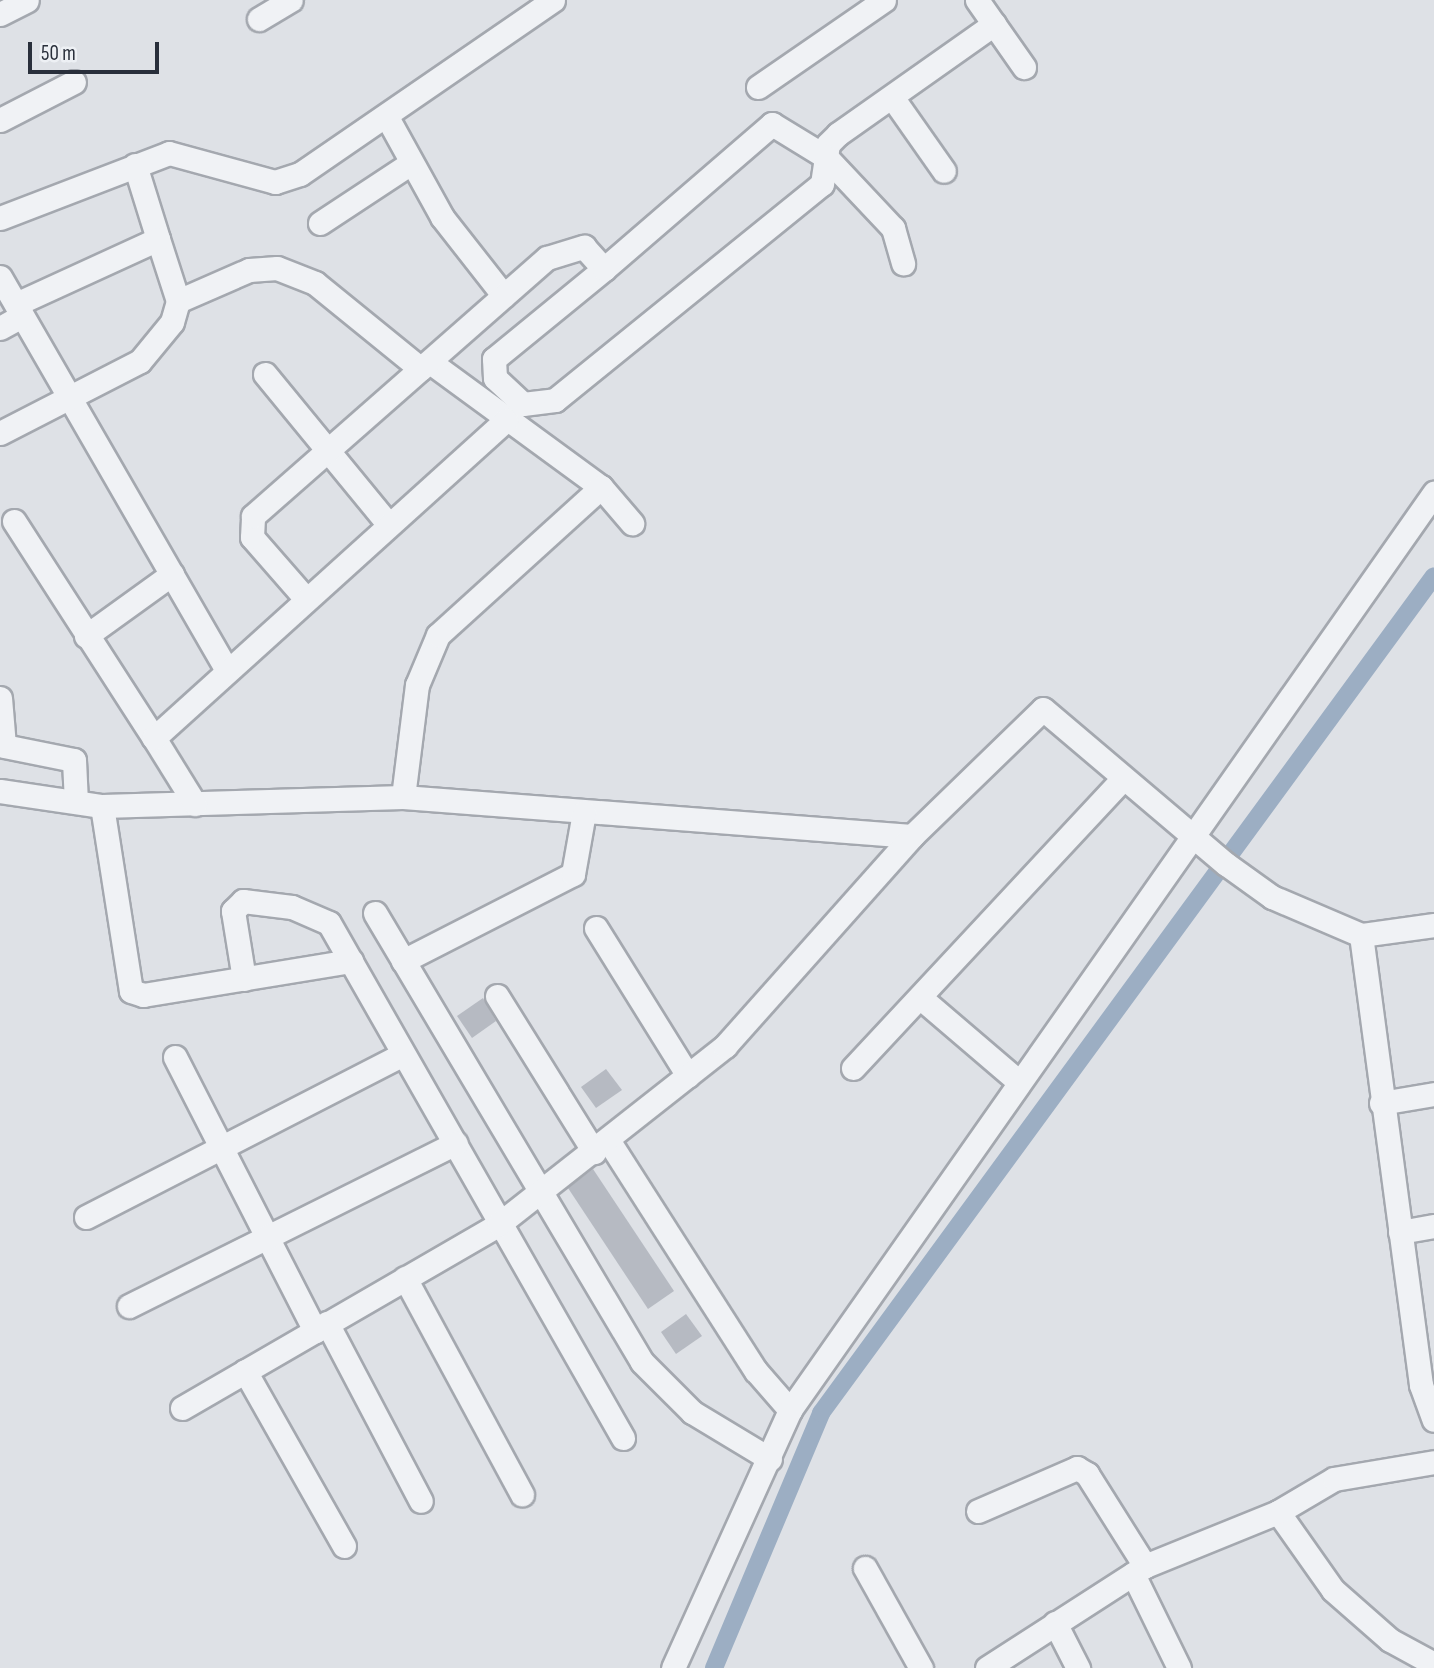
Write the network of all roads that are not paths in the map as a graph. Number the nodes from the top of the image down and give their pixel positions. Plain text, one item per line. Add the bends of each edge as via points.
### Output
1 (27, 0) edge
2 (292, 0) edge
3 (553, 0) edge
4 (884, 0) edge
5 (977, 0) edge
6 (0, 14) edge
7 (259, 19) dead end
8 (994, 24) junction
9 (1024, 66) dead end
10 (74, 82) dead end
11 (758, 86) dead end
12 (892, 97) junction
13 (388, 119) junction
14 (0, 120) edge
15 (826, 157) junction
16 (411, 163) junction
17 (135, 164) junction
18 (944, 171) dead end
19 (0, 218) edge
20 (320, 223) dead end
21 (158, 239) junction
22 (902, 264) dead end
23 (604, 269) junction
24 (0, 277) edge
25 (504, 296) junction
26 (178, 301) junction
27 (19, 310) junction
28 (0, 327) edge
29 (426, 365) junction
30 (265, 374) dead end
31 (72, 401) junction
32 (506, 421) junction
33 (0, 433) edge
34 (328, 450) junction
35 (601, 487) junction
36 (1434, 493) edge
37 (13, 521) dead end
38 (632, 523) dead end
39 (390, 525) junction
40 (172, 574) junction
41 (306, 599) junction
42 (86, 636) junction
43 (227, 670) junction
44 (0, 698) edge
45 (154, 738) junction
46 (1123, 778) junction
47 (0, 791) edge
48 (403, 797) junction
49 (76, 802) junction
50 (195, 804) junction
51 (102, 806) junction
52 (584, 812) junction
53 (912, 836) junction
54 (1195, 841) junction
55 (375, 913) dead end
56 (1434, 925) edge
57 (596, 928) dead end
58 (1361, 935) junction
59 (351, 961) junction
60 (403, 961) junction
61 (244, 979) junction
62 (497, 996) dead end
63 (922, 999) junction
64 (401, 1055) junction
65 (175, 1057) dead end
66 (853, 1068) dead end
67 (688, 1076) junction
68 (1017, 1080) junction
69 (1434, 1094) edge
70 (1381, 1103) junction
71 (456, 1143) junction
72 (601, 1146) junction
73 (222, 1150) junction
74 (540, 1195) junction
75 (86, 1217) dead end
76 (499, 1224) junction
77 (1434, 1226) edge
78 (1400, 1232) junction
79 (266, 1235) junction
80 (405, 1278) junction
81 (129, 1306) dead end
82 (321, 1327) junction
83 (1427, 1356) edge
84 (245, 1371) junction
85 (182, 1408) dead end
86 (789, 1410) junction
87 (1434, 1420) edge
88 (623, 1438) dead end
89 (770, 1459) junction
90 (1434, 1462) edge
91 (522, 1494) dead end
92 (421, 1501) dead end
93 (978, 1511) dead end
94 (1278, 1512) junction
95 (344, 1546) dead end
96 (865, 1568) dead end
97 (1139, 1570) junction
98 (1055, 1623) junction
99 (1434, 1664) edge
100 (673, 1668) edge
101 (921, 1668) edge
102 (987, 1668) edge
103 (1079, 1668) edge
104 (1179, 1668) edge

1 - 6 street
2 - 7 street
3 - 13 street
4 - 11 street
5 - 8 street
8 - 9 street
8 - 12 street
10 - 14 street
12 - 15 street via 838,134
12 - 18 street
13 - 16 street
13 - 17 street via 300,174 275,182 169,153
15 - 22 street via 893,228
15 - 23 street via 772,124
15 - 23 street via 822,184 555,400 523,404 495,377 494,359
16 - 20 street
16 - 25 street via 442,217
17 - 19 street
17 - 21 street
21 - 26 street
21 - 27 street
23 - 25 street via 584,247 563,248
24 - 27 street
25 - 29 street
26 - 29 street via 249,270 277,268 335,297
26 - 31 street via 172,322 140,361
27 - 28 street
27 - 31 street
29 - 32 street
29 - 34 street
30 - 34 street
31 - 33 street
31 - 40 street
32 - 35 street
32 - 39 street
34 - 39 street
34 - 41 street via 249,525
35 - 38 street
35 - 48 street via 438,635 417,685
36 - 54 street
37 - 42 street
39 - 41 street
40 - 42 street
40 - 43 street
41 - 43 street
42 - 45 street
43 - 45 street
44 - 49 street via 4,746 74,760
45 - 50 street
46 - 53 street via 1043,709
46 - 54 street
46 - 63 street
47 - 49 street
48 - 50 street
48 - 52 street
49 - 51 street
50 - 51 street
51 - 61 street via 131,991 143,995
52 - 53 street
52 - 60 street via 573,874
53 - 67 street via 725,1046
54 - 58 street via 1272,897
54 - 68 street
55 - 60 street
56 - 58 street
57 - 67 street
58 - 70 street
59 - 61 street
59 - 61 street via 329,923 292,907 243,901 233,911
59 - 64 street
60 - 74 street
62 - 72 street
63 - 66 street
63 - 68 street
64 - 71 street
64 - 73 street
65 - 73 street
67 - 72 street
68 - 86 street
69 - 70 street
70 - 78 street
71 - 76 street
71 - 79 street
72 - 74 street
72 - 86 street via 756,1371
73 - 75 street
73 - 79 street
74 - 76 street
74 - 89 street via 642,1362 692,1412
76 - 80 street
76 - 88 street
77 - 78 street
78 - 83 street
79 - 81 street
79 - 82 street
80 - 82 street
80 - 91 street
82 - 84 street
82 - 92 street
83 - 87 street via 1421,1385
84 - 85 street
84 - 95 street
86 - 89 street
89 - 100 street
90 - 94 street via 1334,1479
93 - 97 street via 1077,1468 1087,1474
94 - 97 street
94 - 99 street via 1333,1590 1390,1640
96 - 101 street
97 - 98 street
97 - 104 street
98 - 102 street
98 - 103 street

